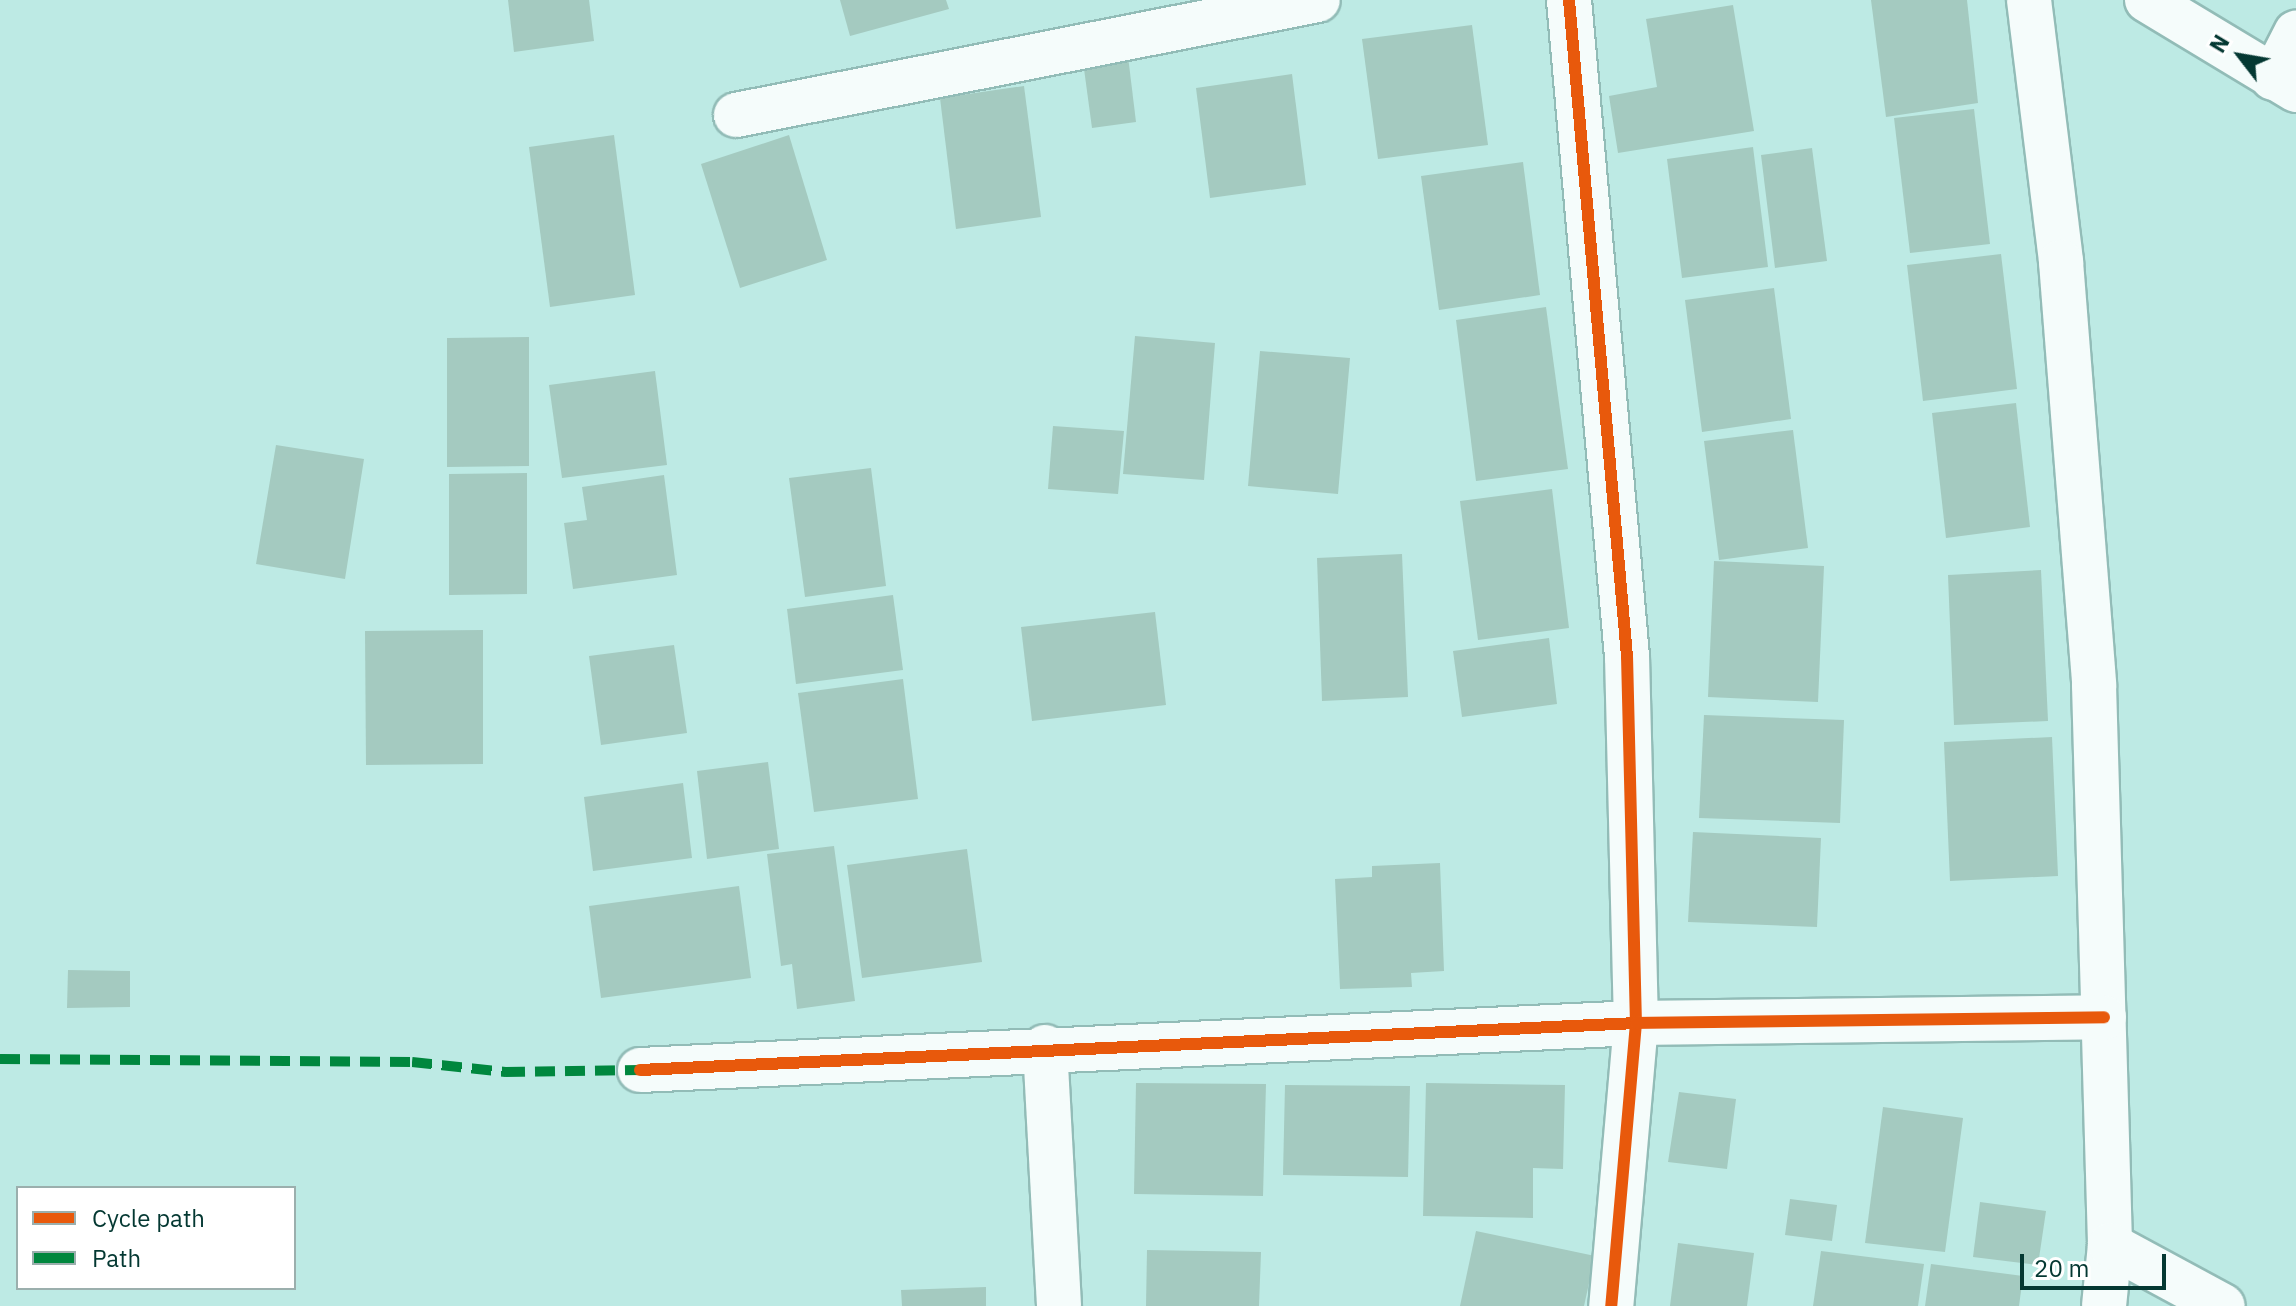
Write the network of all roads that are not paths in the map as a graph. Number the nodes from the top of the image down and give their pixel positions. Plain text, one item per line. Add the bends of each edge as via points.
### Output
1 (1318, 0) edge
2 (1569, 0) edge
3 (2029, 0) edge
4 (2147, 0) edge
5 (2296, 33) edge
6 (2284, 84) edge
7 (736, 115) dead end
8 (2104, 1017) junction
9 (1636, 1023) junction
10 (1045, 1047) junction
11 (640, 1070) dead end
12 (2110, 1245) junction
13 (1059, 1306) edge
14 (1611, 1306) edge
15 (2104, 1306) edge
16 (2223, 1306) edge

1 - 7 street
2 - 9 street via 1627,656
3 - 8 street via 2061,262 2094,685
4 - 6 street
5 - 6 street
8 - 9 street
8 - 12 street
9 - 10 street
9 - 14 street
10 - 11 street
10 - 13 street
12 - 15 street
12 - 16 street

